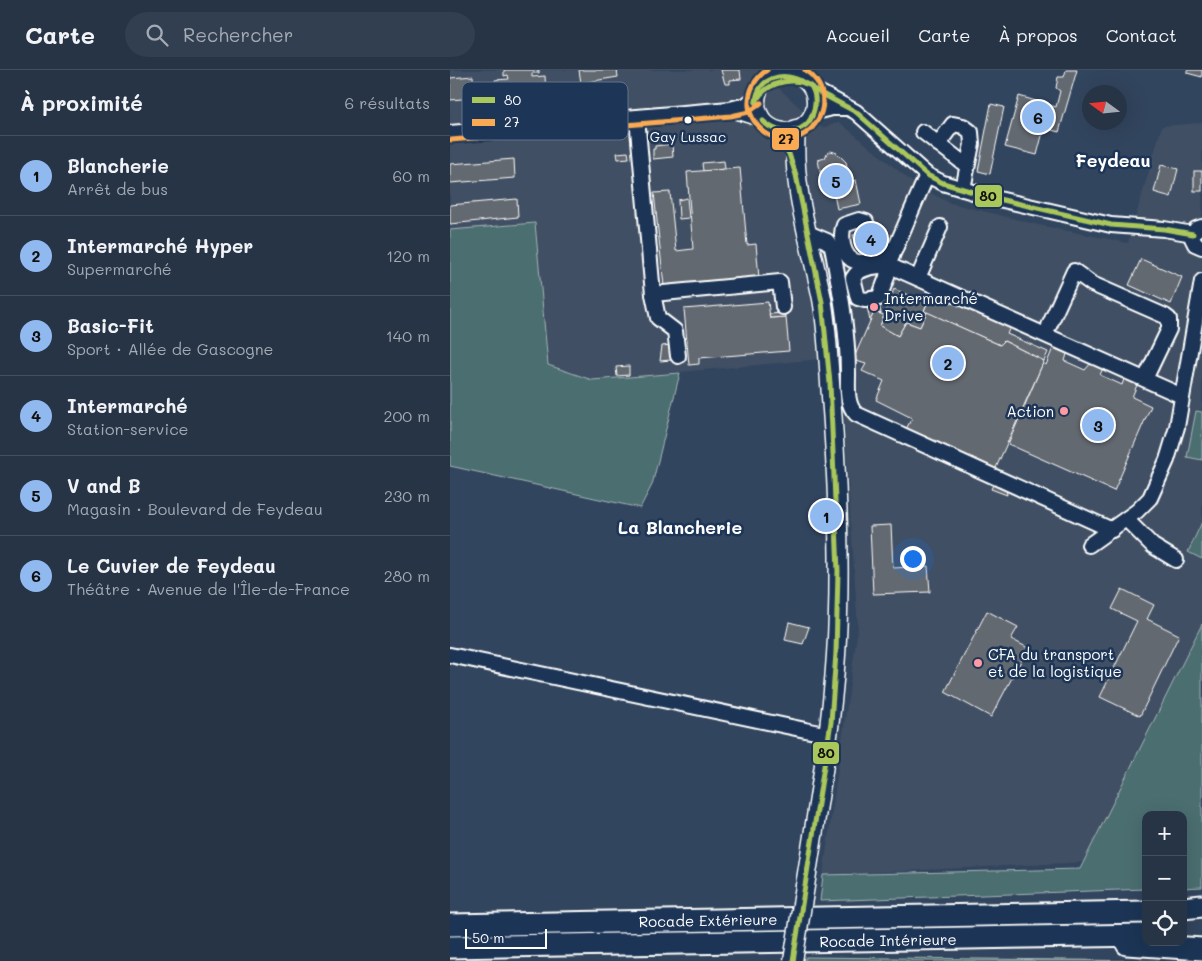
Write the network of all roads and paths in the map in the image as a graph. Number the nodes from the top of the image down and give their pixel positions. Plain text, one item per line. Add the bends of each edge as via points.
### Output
1 (788, 71) edge
2 (767, 75) edge
3 (813, 89) junction
4 (756, 97) junction
5 (849, 108) junction
6 (730, 109) junction
7 (814, 113) junction
8 (637, 118) junction
9 (628, 119) edge
10 (768, 124) junction
11 (796, 130) junction
12 (922, 132) dead end
13 (938, 144) junction
14 (967, 166) junction
15 (796, 175) junction
16 (927, 175) junction
17 (962, 189) junction
18 (944, 225) dead end
19 (1197, 231) edge
20 (808, 233) junction
21 (1202, 247) edge
22 (892, 257) junction
23 (850, 260) junction
24 (922, 275) junction
25 (853, 278) junction
26 (1062, 280) dead end
27 (1202, 281) edge
28 (653, 294) junction
29 (783, 307) dead end
30 (1044, 329) junction
31 (678, 356) dead end
32 (1146, 379) junction
33 (1182, 396) junction
34 (1126, 519) junction
35 (1112, 530) junction
36 (1089, 545) dead end
37 (1176, 560) dead end
38 (450, 655) edge
39 (829, 735) junction
40 (1202, 906) edge
41 (1187, 909) edge
42 (1187, 910) edge
43 (1142, 912) edge
44 (1202, 912) edge
45 (450, 925) edge
46 (1187, 934) edge
47 (1202, 934) edge
48 (1142, 935) edge
49 (1051, 937) junction
50 (450, 947) edge
51 (1202, 949) edge
52 (793, 961) edge

1 - 2 main road
1 - 3 main road via 802,77
2 - 4 main road
3 - 5 street
3 - 7 main road
4 - 6 street via 746,105
4 - 10 main road via 756,106
5 - 7 street
5 - 16 street
6 - 8 street
6 - 10 street via 748,113
7 - 11 main road
8 - 9 street
8 - 28 street
10 - 11 main road via 781,131
10 - 15 main road via 789,154
11 - 15 main road
12 - 13 street
13 - 14 street
13 - 14 street via 953,124 971,132
14 - 17 street
15 - 20 main road
16 - 17 street
16 - 22 street
17 - 19 street via 1111,225
18 - 24 street
19 - 21 street via 1195,244
20 - 35 street via 827,241 832,247 848,356 848,397 856,414
20 - 39 main road via 822,302 835,488 838,571
22 - 23 street via 861,262
22 - 23 street via 873,248 866,222 859,220 844,225 842,237
22 - 24 street
22 - 25 street via 861,270
22 - 25 street via 879,298 858,298
23 - 25 street
24 - 30 street
26 - 30 street
27 - 33 street
28 - 29 street via 780,282
28 - 31 street via 658,318 675,331
30 - 32 street
30 - 32 street via 1074,270 1092,284 1168,319 1169,329
32 - 33 street
33 - 34 street via 1168,460 1150,498
34 - 35 street
34 - 37 street via 1153,546
35 - 36 street
38 - 39 street
39 - 52 main road, bridge
40 - 41 highway
42 - 44 highway
43 - 45 highway, Rocade Extérieure
46 - 47 highway
48 - 49 highway, Rocade Intérieure
49 - 50 highway, Rocade Intérieure
49 - 51 highway

